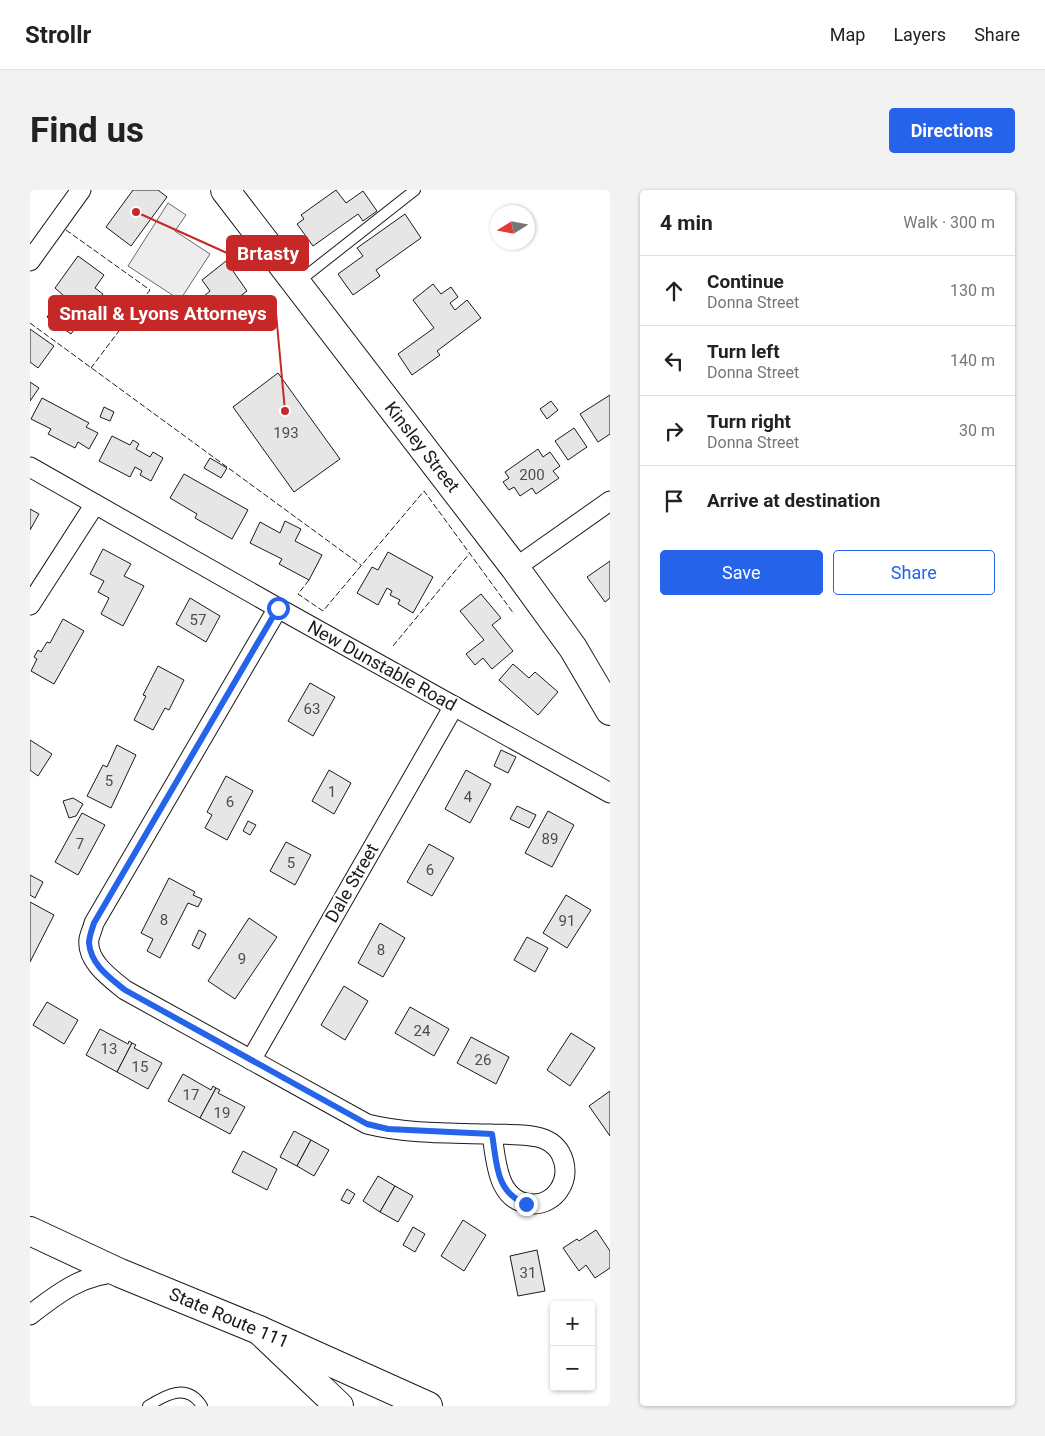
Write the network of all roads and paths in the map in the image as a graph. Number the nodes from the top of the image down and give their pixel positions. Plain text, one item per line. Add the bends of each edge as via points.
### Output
1 (81, 190) edge
2 (225, 190) edge
3 (416, 190) edge
4 (30, 261) edge
5 (297, 283) junction
6 (30, 467) edge
7 (610, 501) edge
8 (95, 504) junction
9 (515, 568) junction
10 (30, 605) edge
11 (278, 608) junction
12 (454, 706) junction
13 (610, 711) edge
14 (608, 786) edge
15 (251, 1060) junction
16 (492, 1134) dead end
17 (30, 1231) edge
18 (120, 1273) junction
19 (30, 1315) edge
20 (259, 1330) junction
21 (148, 1406) edge
22 (202, 1406) edge
23 (338, 1406) edge
24 (428, 1406) edge

1 - 4 street
2 - 5 main road, Kinsley Street
3 - 5 lane
5 - 9 main road, Kinsley Street
6 - 8 street, New Dunstable Road
7 - 9 street
8 - 10 street
8 - 11 street, New Dunstable Road
9 - 13 main road, Kinsley Street via 574,648
11 - 12 street, New Dunstable Road
11 - 15 street via 94,923 89,941 92,958 125,990
12 - 14 street, New Dunstable Road
12 - 15 street, Dale Street
15 - 16 street via 367,1124 388,1129
17 - 18 main road, State Route 111
18 - 19 street via 105,1273 82,1280
18 - 20 main road, State Route 111
20 - 23 main road
20 - 24 main road, State Route 111
21 - 22 lane via 168,1393 196,1397

